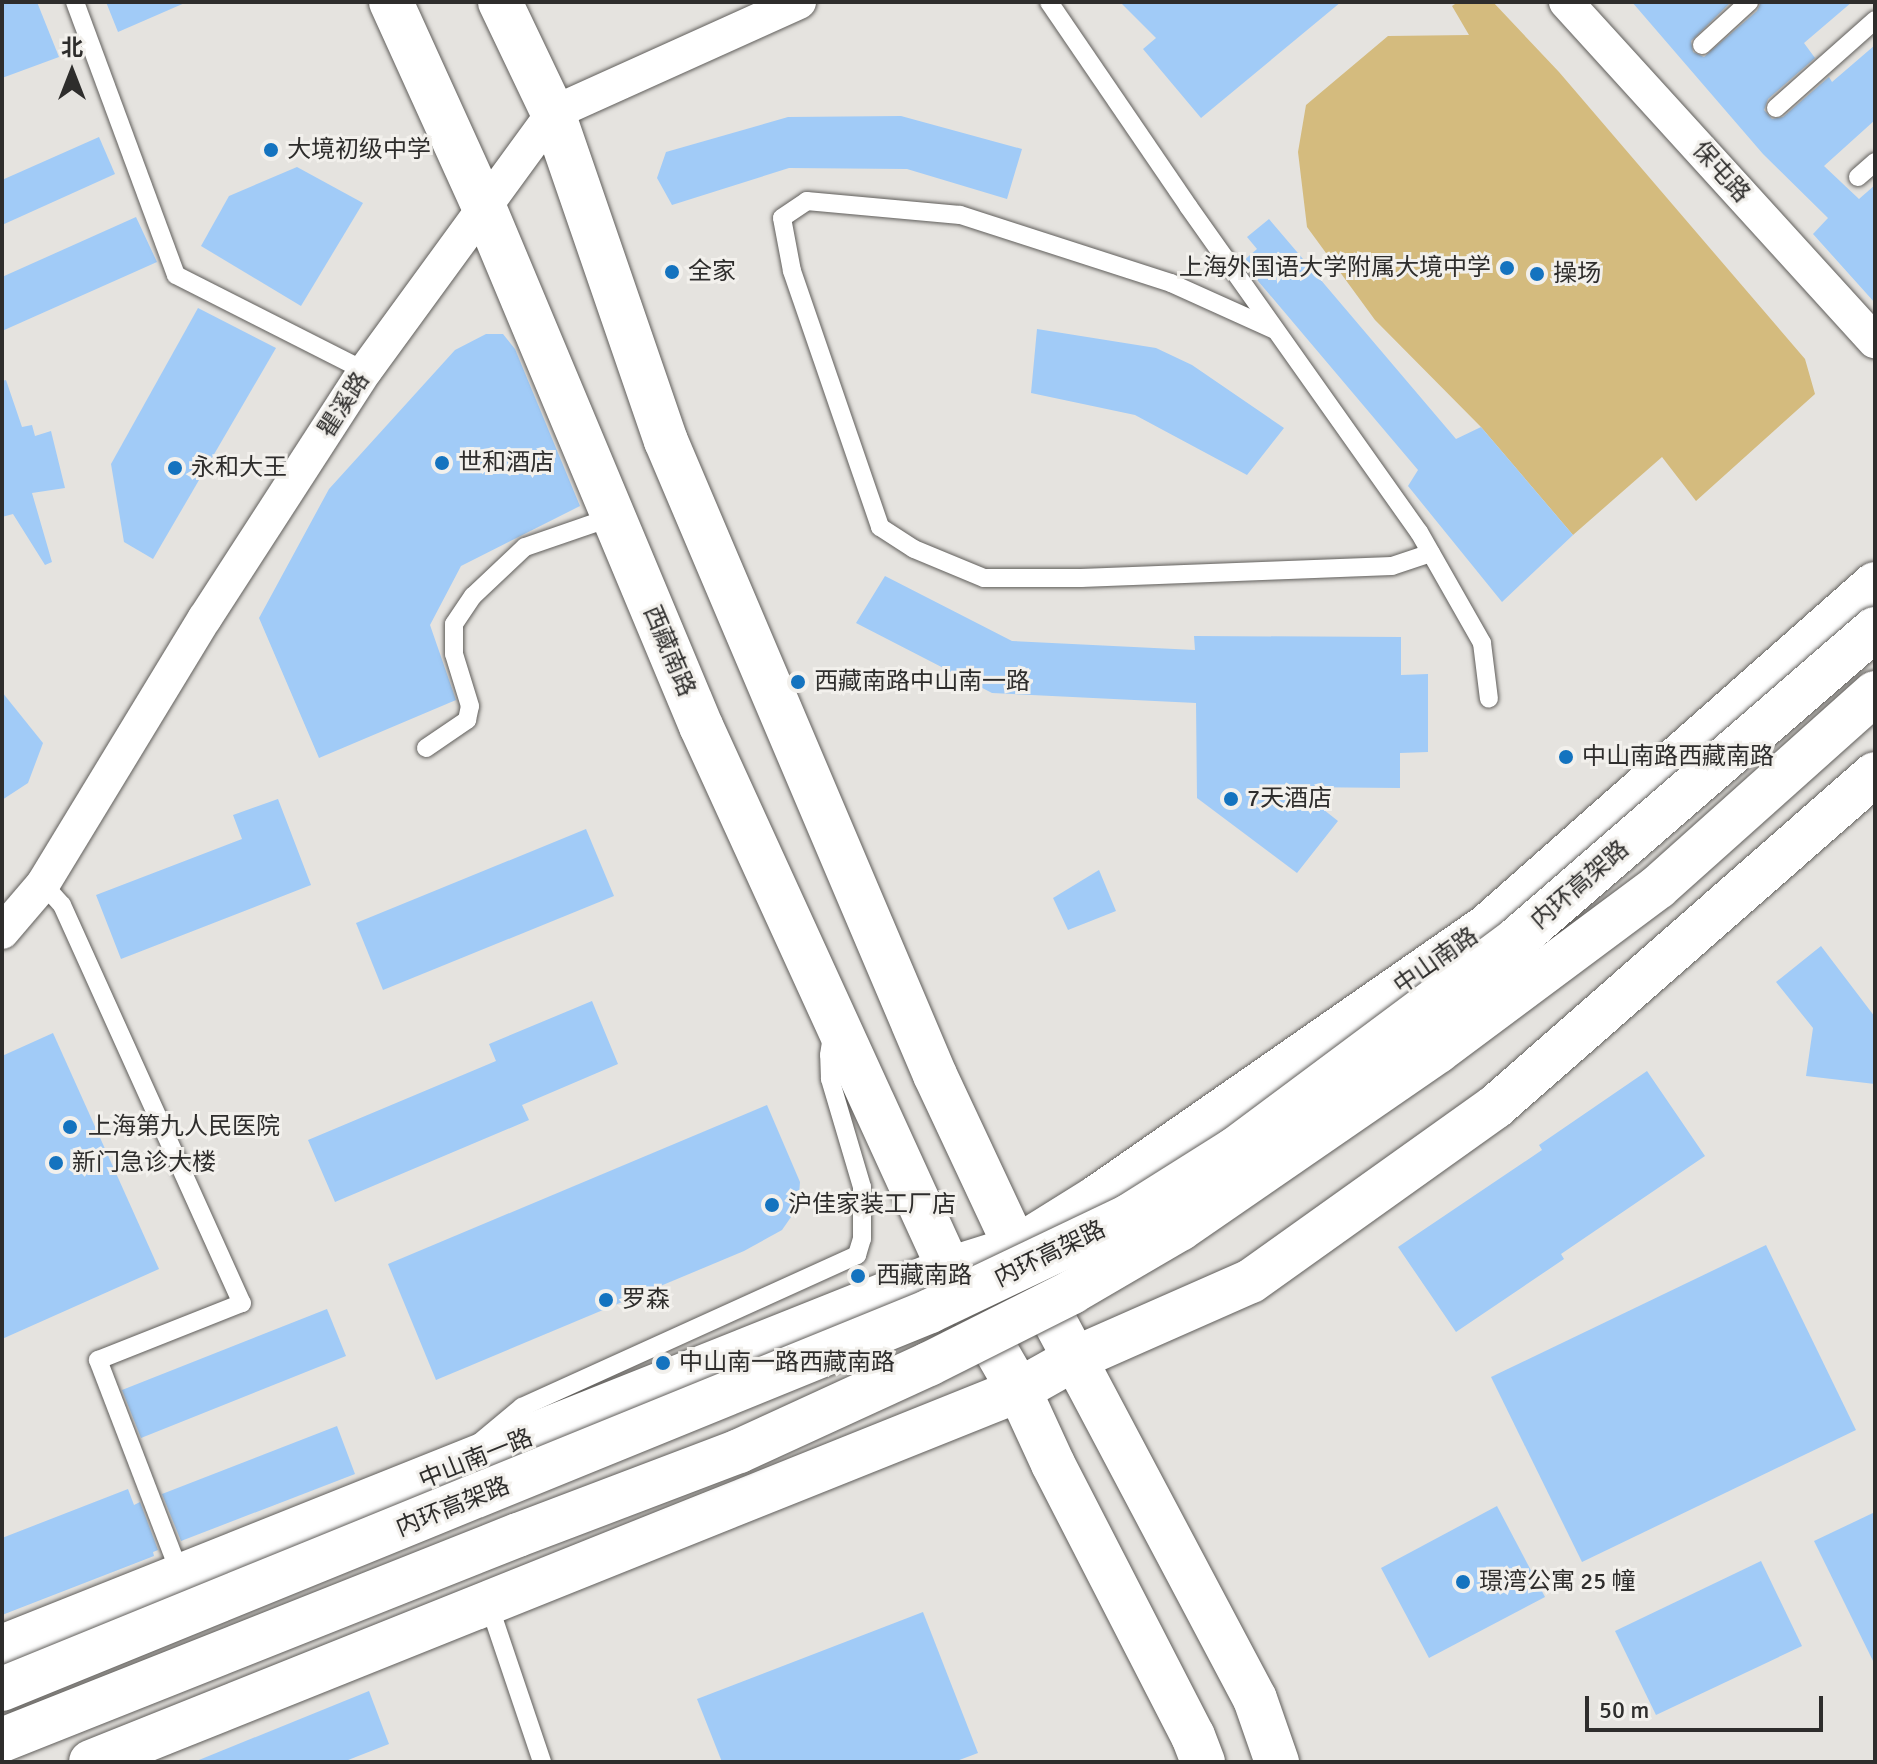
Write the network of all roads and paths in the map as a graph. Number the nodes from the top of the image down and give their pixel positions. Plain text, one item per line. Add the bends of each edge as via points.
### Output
1 (75, 2) edge
2 (391, 2) edge
3 (500, 2) edge
4 (799, 2) edge
5 (1049, 2) edge
6 (1566, 2) edge
7 (1749, 2) edge
8 (1875, 20) edge
9 (1702, 45) dead end
10 (1776, 108) dead end
11 (553, 113) junction
12 (1875, 162) edge
13 (1858, 177) dead end
14 (484, 207) junction
15 (1275, 330) junction
16 (1875, 342) edge
17 (365, 371) junction
18 (612, 517) junction
19 (1431, 553) junction
20 (1875, 584) edge
21 (1875, 629) edge
22 (1875, 693) edge
23 (1489, 699) dead end
24 (426, 748) dead end
25 (1875, 774) edge
26 (43, 884) junction
27 (2, 932) edge
28 (835, 1021) junction
29 (1016, 1248) junction
30 (949, 1269) junction
31 (1074, 1359) junction
32 (1019, 1390) junction
33 (460, 1465) junction
34 (181, 1576) junction
35 (489, 1605) junction
36 (2, 1647) edge
37 (2, 1689) edge
38 (2, 1740) edge
39 (91, 1762) edge
40 (542, 1762) edge
41 (1203, 1762) edge
42 (1277, 1762) edge

1 - 17 lane via 176,275
2 - 14 main road, 西藏南路
3 - 11 main road
4 - 11 street, 瞿溪路
5 - 15 lane
6 - 16 street, 保屯路
7 - 9 lane
8 - 10 lane
11 - 14 street, 瞿溪路
11 - 29 main road via 666,441 935,1075
12 - 13 lane
14 - 17 street, 瞿溪路
14 - 18 main road, 西藏南路
15 - 19 lane
15 - 19 lane via 1171,283 960,215 807,201 782,218 792,271 880,527 914,549 984,578 1392,566
17 - 26 street, 瞿溪路 via 205,618
18 - 24 lane via 525,547 473,596 454,624 454,654 470,706 467,720
18 - 28 main road, 西藏南路
19 - 23 lane via 1482,643
20 - 29 main road, 中山南路 via 1485,928
21 - 37 main road, 内环高架路, bridge via 1518,938 1234,1150 1129,1216 915,1317
22 - 38 main road, 内环高架路, bridge via 1658,887 1438,1051 1180,1229 1072,1292 739,1451
25 - 31 main road via 1495,1107 1251,1281
26 - 27 street, 瞿溪路
26 - 34 lane via 62,905 242,1303 98,1360
28 - 30 main road, 西藏南路
28 - 33 lane via 830,1079 862,1187 857,1255 522,1407 487,1434
29 - 30 main road, 中山南路
29 - 31 main road
30 - 32 main road, 西藏南路
30 - 33 main road, 中山南一路
31 - 32 main road
31 - 42 main road via 1255,1699
32 - 35 main road
32 - 41 main road, 西藏南路
33 - 34 main road, 中山南一路
34 - 36 main road, 中山南一路
35 - 39 main road
35 - 40 lane

